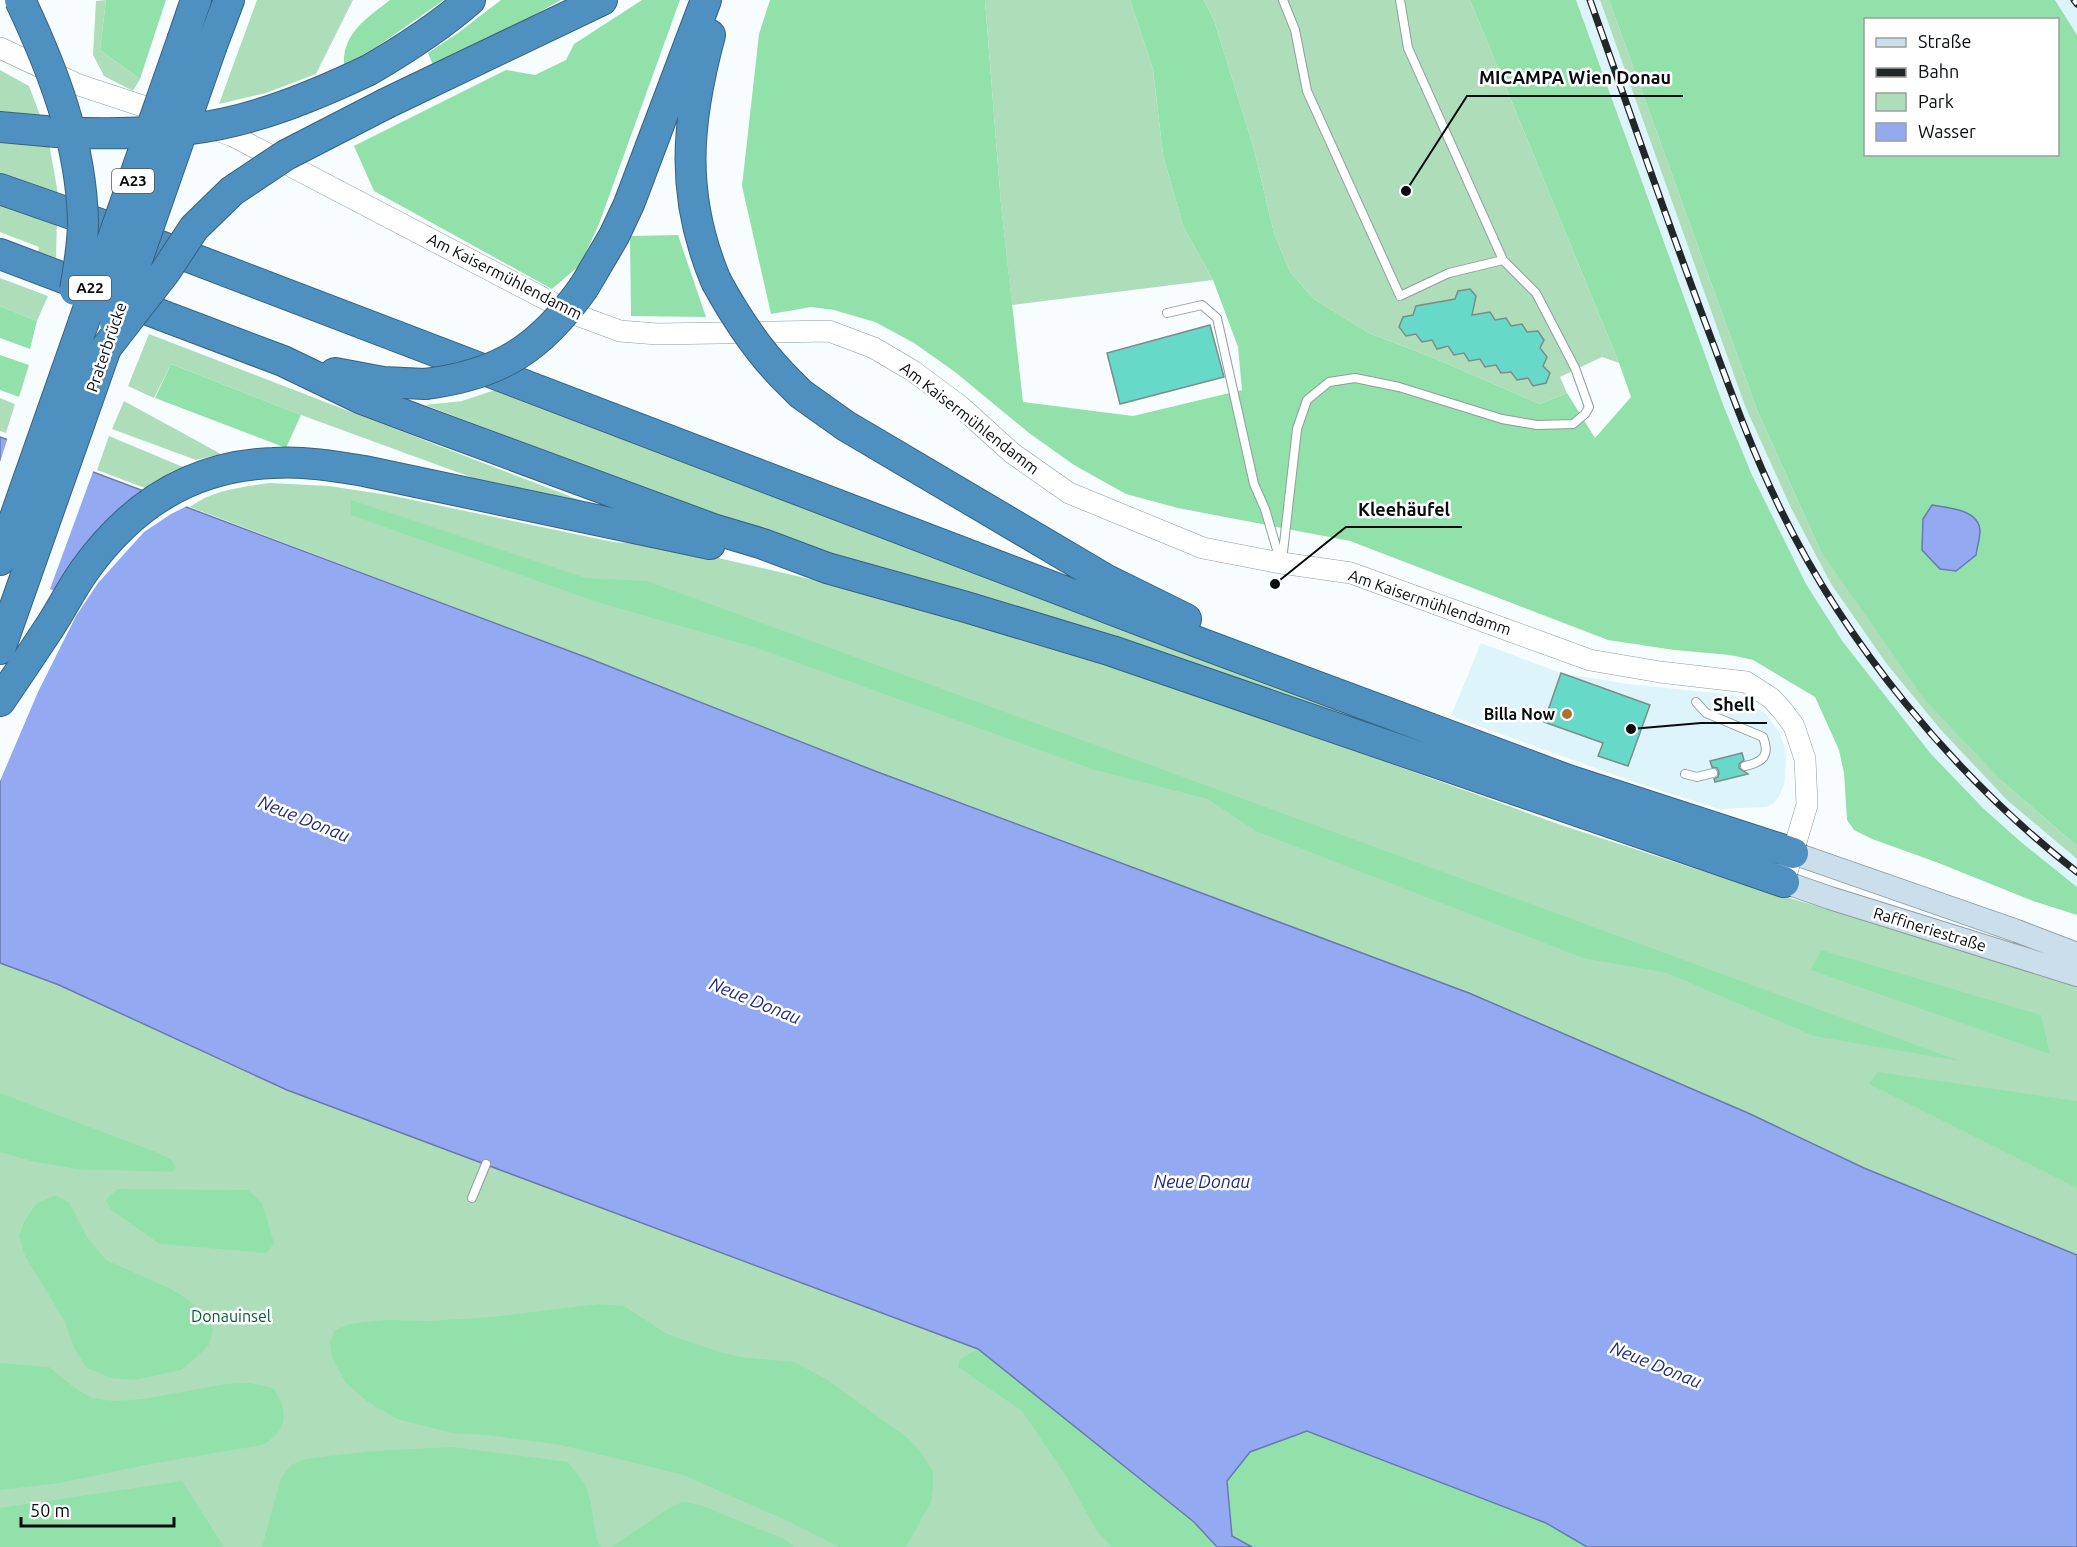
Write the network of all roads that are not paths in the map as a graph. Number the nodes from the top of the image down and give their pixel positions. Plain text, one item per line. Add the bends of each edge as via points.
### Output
1 (20, 0) edge
2 (196, 0) edge
3 (229, 0) edge
4 (470, 0) edge
5 (602, 0) edge
6 (706, 0) edge
7 (718, 0) edge
8 (1283, 0) edge
9 (1400, 0) edge
10 (0, 48) edge
11 (0, 127) edge
12 (0, 189) edge
13 (0, 254) edge
14 (1503, 260) junction
15 (1167, 313) dead end
16 (106, 348) junction
17 (73, 352) junction
18 (283, 361) junction
19 (0, 560) edge
20 (1281, 563) junction
21 (827, 568) junction
22 (0, 649) edge
23 (1288, 675) junction
24 (0, 701) edge
25 (1696, 702) dead end
26 (1745, 766) dead end
27 (1713, 773) dead end
28 (1685, 774) dead end
29 (1793, 853) junction
30 (1784, 882) junction
31 (2077, 954) edge
32 (2077, 975) edge
33 (486, 1164) dead end
34 (472, 1198) dead end

1 - 17 highway, bridge via 60,93 80,182 81,254 75,290
2 - 17 highway, Praterbrücke / A23, bridge
3 - 16 highway, Praterbrücke / A23, bridge
4 - 11 highway, bridge via 412,45 369,70 245,118 191,129 106,133
5 - 16 highway, bridge via 286,155 226,197 194,228
6 - 18 highway, bridge via 615,236 584,287 548,331 511,359 471,376 425,384 363,379
7 - 23 highway, bridge via 698,81 690,156 693,204 716,281 738,321 767,359 801,394 846,426 1105,579
8 - 14 lane via 1295,30 1307,91 1400,296 1449,273
9 - 14 lane via 1408,48
10 - 20 street, Am Kaisermühlendamm via 79,85 233,136 574,314 620,331 829,331 874,348 913,371 960,406 1012,453 1069,493 1203,548
12 - 23 highway via 126,233
13 - 18 highway, A22
14 - 20 lane via 1536,293 1575,368 1589,407 1585,414 1573,424 1537,425 1502,419 1399,387 1355,378 1329,382 1307,400 1297,429
15 - 20 lane via 1202,305 1217,318 1254,484
16 - 22 highway, Praterbrücke / A23
17 - 19 highway, Praterbrücke / A23
18 - 21 highway via 362,399
20 - 29 street, Am Kaisermühlendamm via 1351,573 1590,660 1746,682 1784,711 1794,726 1805,759 1807,805
21 - 24 highway via 364,471 311,464 247,465 175,487 129,518 83,572
21 - 30 highway via 1112,651
23 - 29 highway via 1568,780
25 - 26 lane via 1706,713 1763,737 1767,747 1764,757
27 - 28 lane via 1697,777
29 - 30 street, Am Kaisermühlendamm
29 - 31 main road, Raffineriestraße
30 - 32 main road, Raffineriestraße
33 - 34 lane

